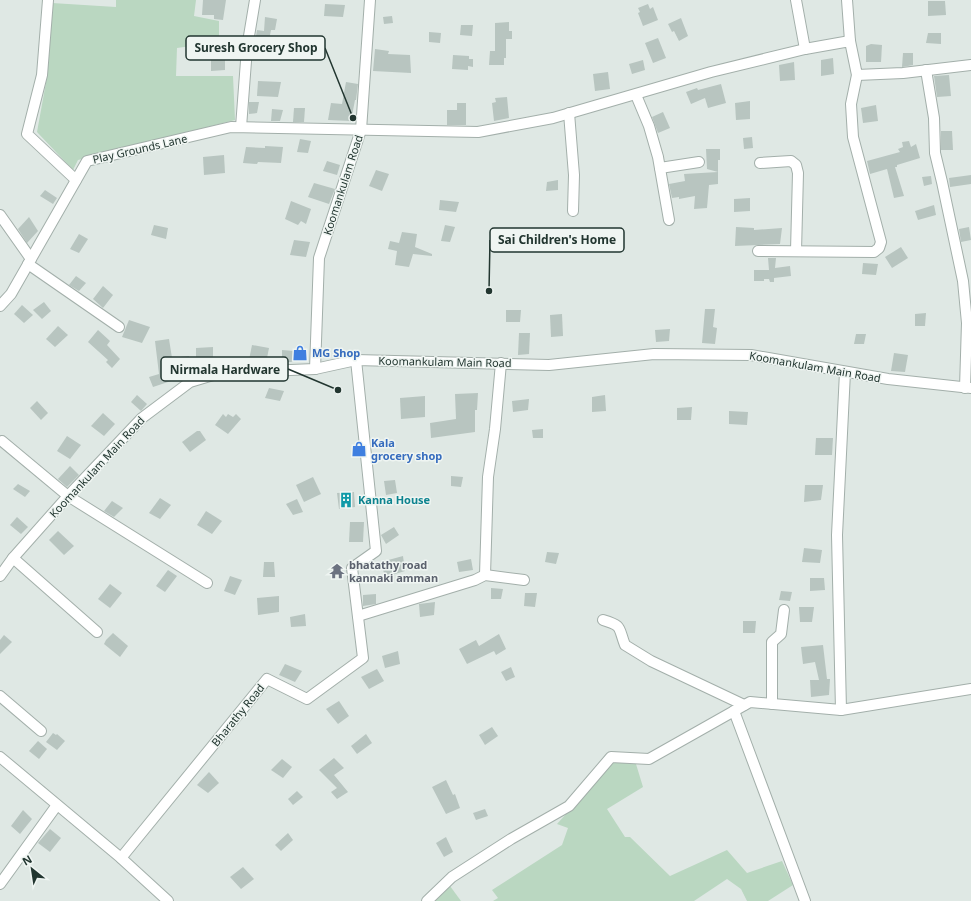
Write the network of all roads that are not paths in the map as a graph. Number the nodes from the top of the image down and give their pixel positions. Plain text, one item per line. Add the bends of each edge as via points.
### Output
1 (48, 0) edge
2 (255, 0) edge
3 (370, 0) edge
4 (796, 0) edge
5 (847, 0) edge
6 (850, 41) junction
7 (805, 50) junction
8 (971, 65) edge
9 (926, 70) junction
10 (857, 75) junction
11 (636, 95) junction
12 (569, 113) junction
13 (241, 127) junction
14 (361, 130) junction
15 (699, 162) dead end
16 (760, 163) dead end
17 (660, 168) junction
18 (76, 180) junction
19 (573, 211) dead end
20 (0, 215) edge
21 (669, 220) dead end
22 (758, 251) dead end
23 (796, 251) junction
24 (29, 261) junction
25 (0, 306) edge
26 (119, 327) dead end
27 (356, 360) junction
28 (501, 364) junction
29 (315, 369) junction
30 (845, 372) junction
31 (968, 388) edge
32 (2, 441) dead end
33 (68, 496) junction
34 (13, 558) junction
35 (485, 575) junction
36 (0, 576) edge
37 (524, 580) dead end
38 (207, 583) dead end
39 (784, 610) dead end
40 (358, 616) junction
41 (603, 620) dead end
42 (97, 632) dead end
43 (971, 689) edge
44 (0, 696) edge
45 (772, 704) junction
46 (744, 705) junction
47 (841, 710) junction
48 (734, 711) junction
49 (41, 731) dead end
50 (0, 757) edge
51 (57, 805) junction
52 (121, 858) junction
53 (0, 884) edge
54 (168, 901) edge
55 (427, 901) edge
56 (805, 901) edge

1 - 18 street via 42,75 27,134
2 - 13 street via 247,48
3 - 14 street, Koomankulam Road
4 - 7 street
5 - 6 street
6 - 7 street, Play Grounds Lane
6 - 10 street
7 - 11 street, Play Grounds Lane via 711,72
8 - 9 street
9 - 10 street
9 - 31 street via 934,118 934,153 963,281 967,323
10 - 23 street via 851,104 853,137 881,242 879,248 874,252
11 - 12 street, Play Grounds Lane
11 - 17 street via 649,126
12 - 14 street, Play Grounds Lane via 478,132
12 - 19 street via 574,175
13 - 14 street, Play Grounds Lane
13 - 18 street, Play Grounds Lane via 231,127 87,161
14 - 29 street, Koomankulam Road via 319,258
15 - 17 street
16 - 23 street via 791,161 796,165
17 - 21 street
18 - 24 street, Play Grounds Lane
20 - 24 street
22 - 23 street
24 - 25 street, Play Grounds Lane via 11,294
24 - 26 street
27 - 28 street, Koomankulam Main Road
27 - 29 street, Koomankulam Main Road
27 - 40 street, Bharathy Road via 376,551 352,568
28 - 30 street, Koomankulam Main Road via 549,365 654,354 751,355
28 - 35 street via 488,477
29 - 33 street, Koomankulam Main Road via 220,373 190,382 142,418
30 - 31 street, Koomankulam Main Road
30 - 47 street via 837,535
32 - 33 street
33 - 34 street, Koomankulam Main Road
33 - 38 street
34 - 36 street, Koomankulam Main Road
34 - 42 street
35 - 37 street
35 - 40 street
39 - 45 street via 780,634 772,642
40 - 52 street, Bharathy Road via 363,658 307,699 267,679
41 - 46 street via 616,624 621,629 625,644 652,661
43 - 47 street
44 - 49 street
45 - 46 street via 750,702
45 - 47 street
46 - 48 street
48 - 55 street via 648,759 610,757 569,806 452,877
48 - 56 street
50 - 51 street
51 - 52 street
51 - 53 street
52 - 54 street

